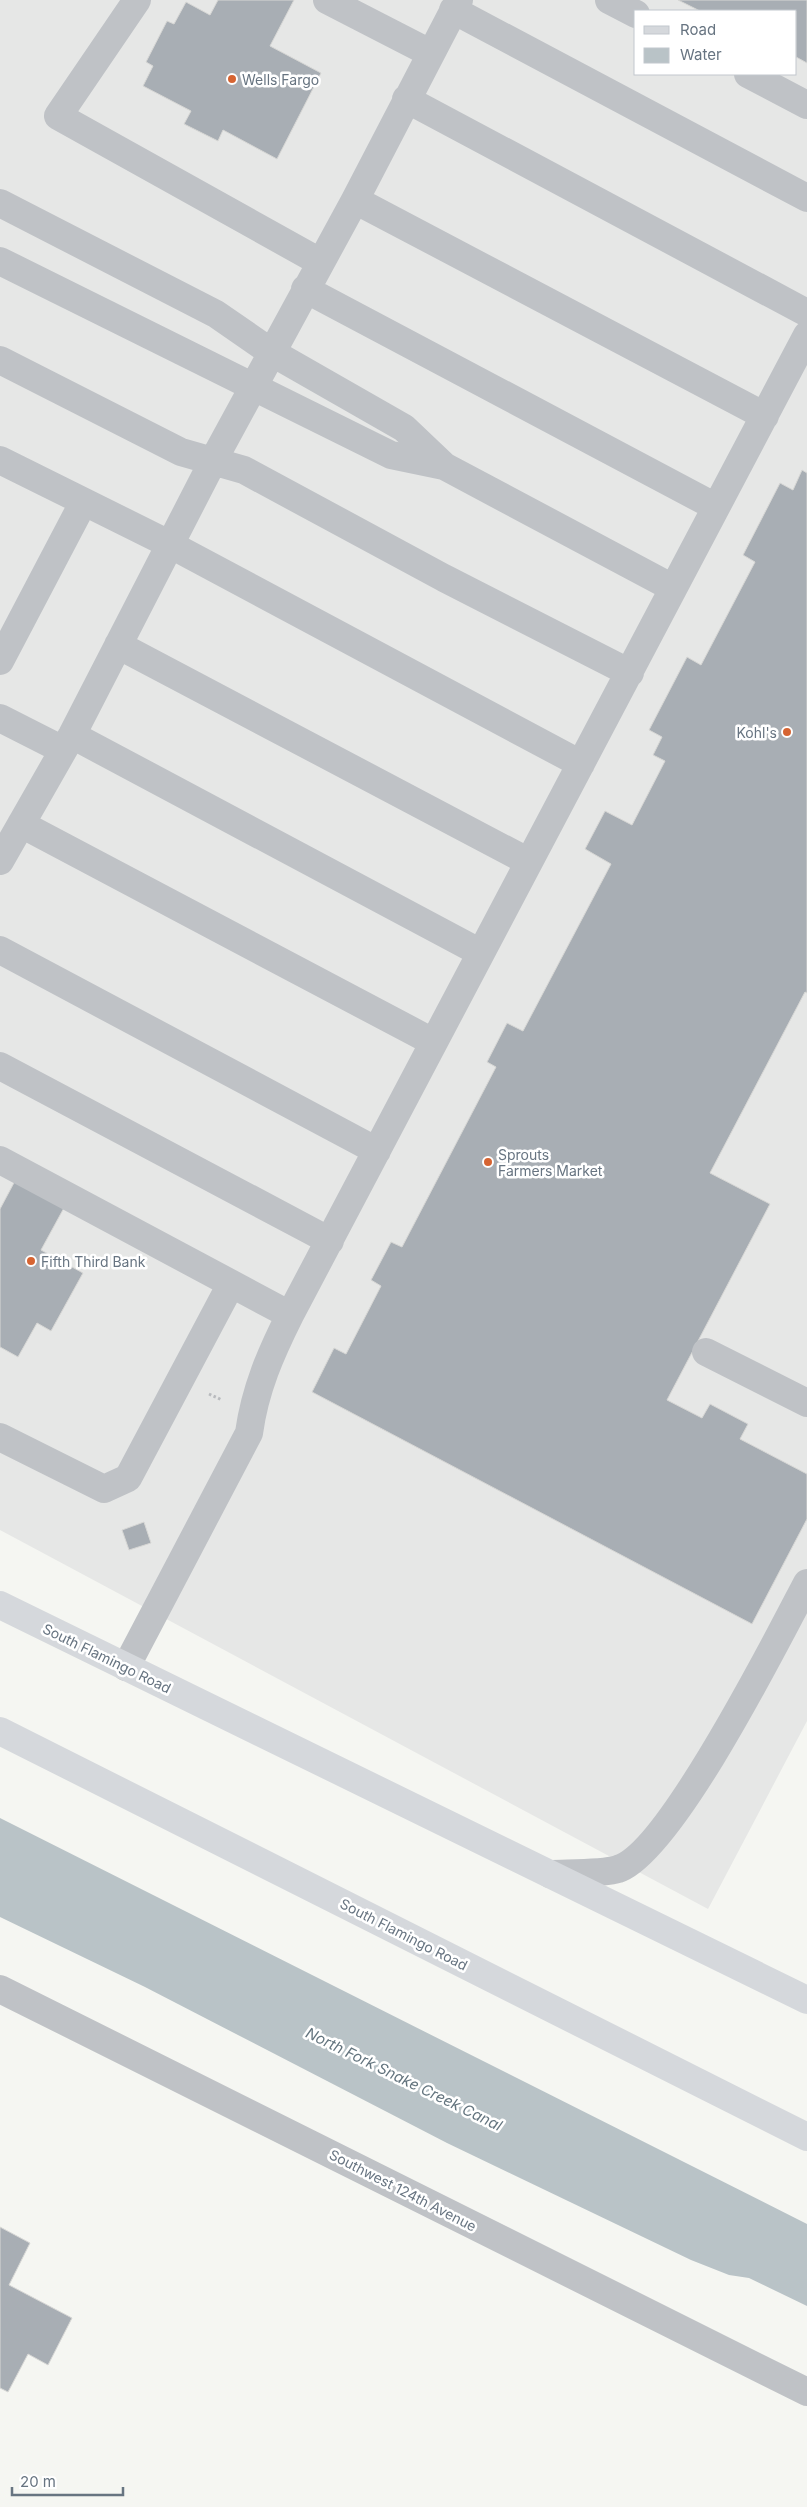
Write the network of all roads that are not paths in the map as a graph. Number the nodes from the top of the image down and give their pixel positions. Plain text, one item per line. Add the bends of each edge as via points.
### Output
1 (137, 0) edge
2 (327, 0) edge
3 (609, 0) edge
4 (456, 5) edge
5 (634, 13) edge
6 (430, 53) junction
7 (750, 75) edge
8 (406, 98) junction
9 (807, 105) edge
10 (807, 198) edge
11 (354, 200) junction
12 (0, 203) edge
13 (0, 261) edge
14 (320, 262) junction
15 (305, 289) junction
16 (807, 314) edge
17 (807, 335) edge
18 (271, 352) junction
19 (0, 360) edge
20 (253, 386) junction
21 (764, 416) junction
22 (0, 460) edge
23 (213, 461) junction
24 (444, 466) junction
25 (83, 503) junction
26 (716, 507) junction
27 (171, 545) junction
28 (673, 588) junction
29 (118, 645) junction
30 (0, 661) edge
31 (630, 674) junction
32 (0, 718) edge
33 (67, 742) junction
34 (581, 764) junction
35 (8, 839) edge
36 (529, 862) junction
37 (0, 950) edge
38 (481, 952) junction
39 (433, 1042) junction
40 (0, 1066) edge
41 (377, 1151) junction
42 (0, 1160) edge
43 (330, 1241) junction
44 (231, 1284) junction
45 (290, 1315) junction
46 (706, 1352) dead end
47 (807, 1403) edge
48 (0, 1437) edge
49 (807, 1583) edge
50 (0, 1605) edge
51 (126, 1667) junction
52 (0, 1731) edge
53 (550, 1874) junction
54 (0, 1989) edge
55 (807, 2000) edge
56 (807, 2137) edge
57 (807, 2392) edge

1 - 14 street via 58,116
2 - 6 street
3 - 5 street
4 - 6 street
4 - 10 street
6 - 8 street
7 - 9 street
8 - 11 street
8 - 16 street
11 - 14 street
11 - 21 street
12 - 18 street via 216,314
13 - 20 street
14 - 15 street
15 - 18 street
15 - 26 street
17 - 21 street
18 - 20 street
18 - 24 street via 404,428
19 - 23 street via 182,452
20 - 23 street
20 - 24 street via 391,455
21 - 26 street
22 - 25 street
23 - 27 street
23 - 31 street via 244,470
24 - 28 street
25 - 27 street
25 - 30 street
26 - 28 street
27 - 29 street
27 - 34 street
28 - 31 street
29 - 33 street
29 - 36 street
31 - 34 street
32 - 33 street
33 - 35 street
33 - 38 street
34 - 36 street
35 - 39 street
36 - 38 street
37 - 41 street
38 - 39 street
39 - 41 street
40 - 43 street
41 - 43 street
42 - 44 street
43 - 45 street
44 - 45 street
44 - 48 street via 128,1478 104,1489
45 - 51 street via 267,1360 249,1433
46 - 47 street
49 - 53 street via 745,1698 661,1833 644,1852 618,1869
50 - 51 main road, South Flamingo Road
51 - 53 main road, South Flamingo Road
52 - 56 main road, South Flamingo Road
53 - 55 main road, South Flamingo Road
54 - 57 street, Southwest 124th Avenue

